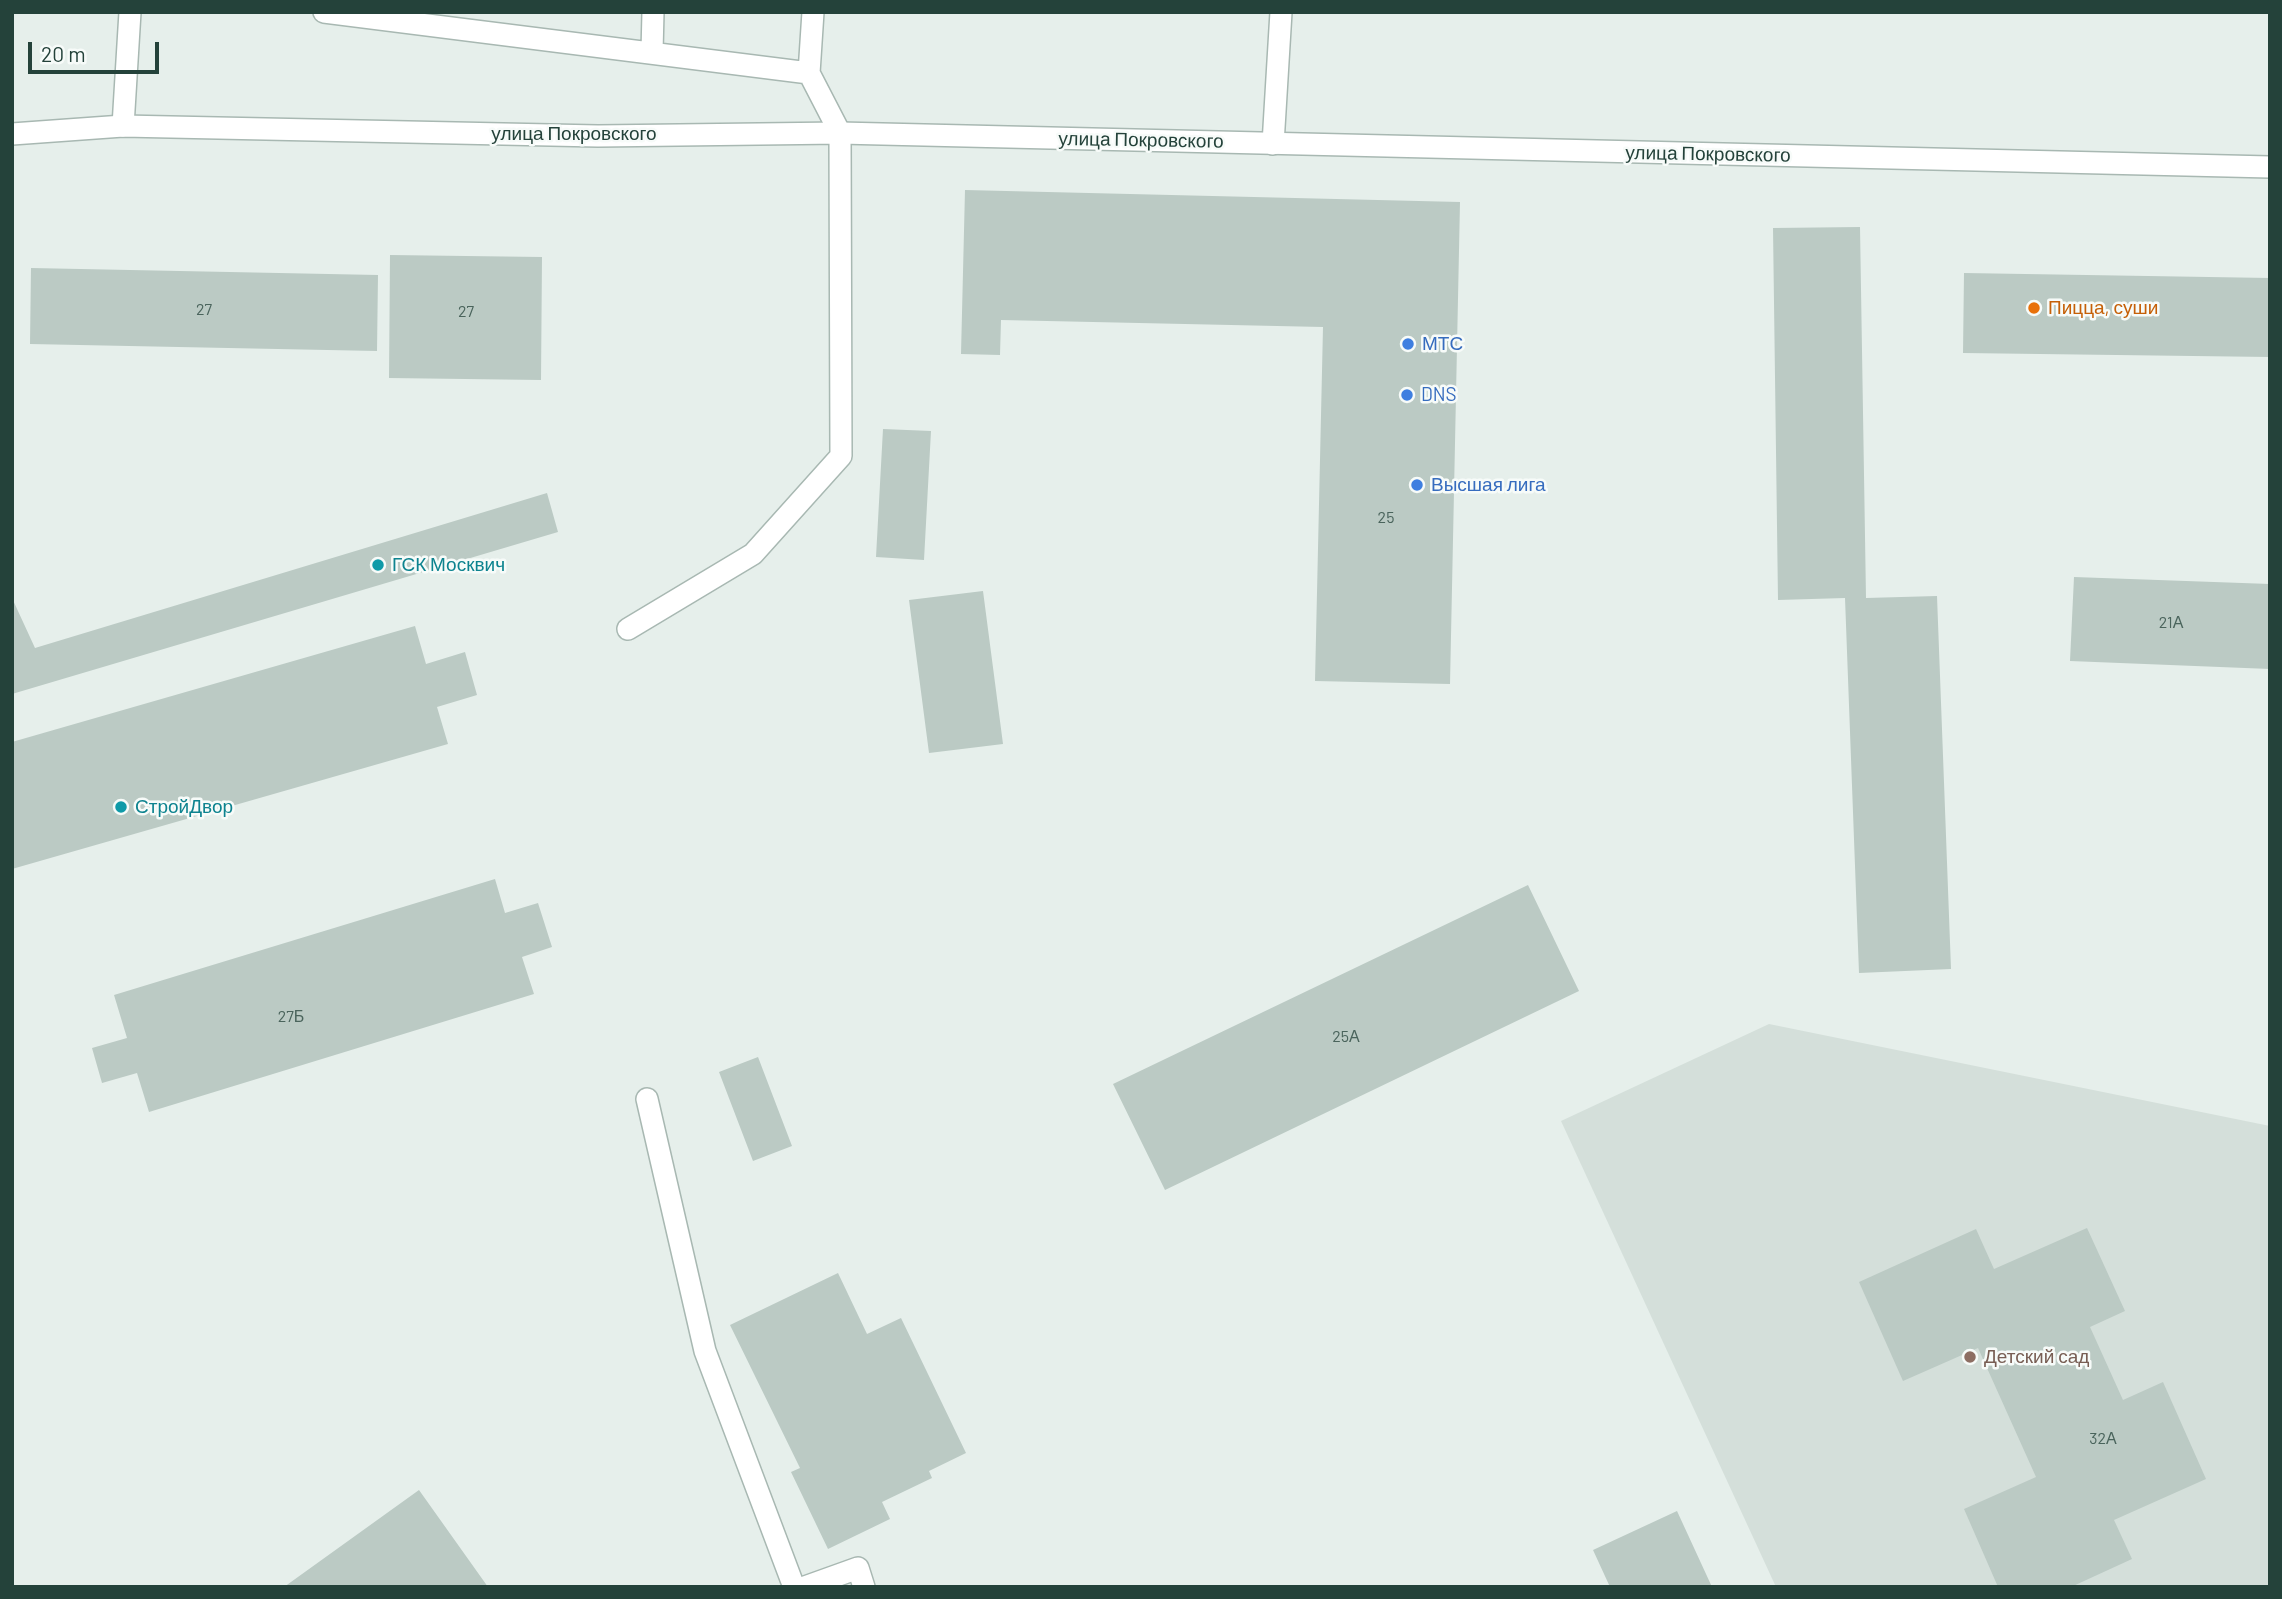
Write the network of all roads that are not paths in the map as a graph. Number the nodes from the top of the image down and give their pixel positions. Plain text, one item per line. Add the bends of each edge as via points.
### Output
1 (130, 12) edge
2 (324, 12) edge
3 (653, 12) edge
4 (813, 12) edge
5 (1281, 12) edge
6 (652, 52) junction
7 (809, 73) junction
8 (123, 126) junction
9 (840, 133) junction
10 (12, 134) edge
11 (1273, 144) junction
12 (2270, 167) edge
13 (628, 629) dead end
14 (647, 1099) dead end
15 (794, 1587) edge
16 (805, 1587) edge
17 (864, 1587) edge

1 - 8 street
2 - 6 street
3 - 6 street
4 - 7 street
5 - 11 street
6 - 7 street
7 - 9 street
8 - 9 street, улица Покровского via 598,136
8 - 10 street, улица Покровского
9 - 11 street, улица Покровского
9 - 13 street via 841,456 752,554
11 - 12 street, улица Покровского
14 - 15 street via 705,1351
16 - 17 street via 858,1568

